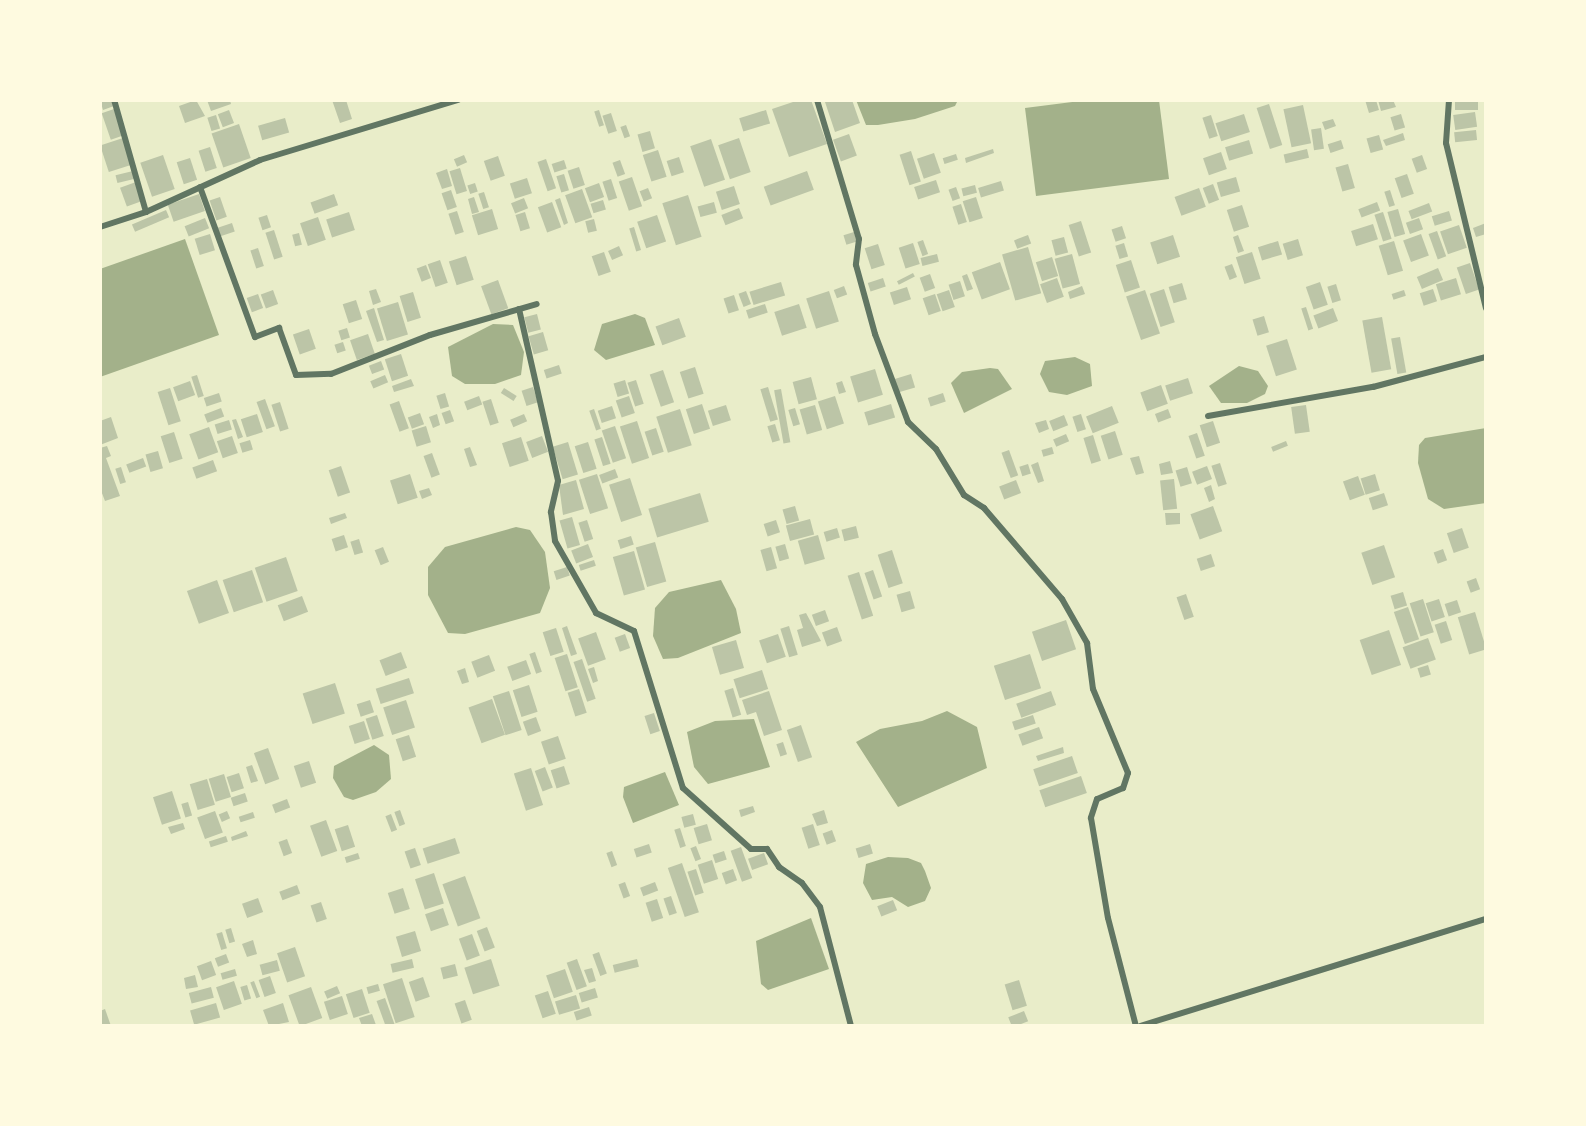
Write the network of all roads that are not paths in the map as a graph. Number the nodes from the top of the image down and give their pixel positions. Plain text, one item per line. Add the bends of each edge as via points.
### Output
1 (114, 100) edge
2 (458, 100) edge
3 (817, 100) edge
4 (1449, 100) edge
5 (200, 187) junction
6 (146, 212) junction
7 (100, 227) edge
8 (537, 304) dead end
9 (1486, 308) edge
10 (519, 309) junction
11 (1486, 357) edge
12 (1208, 416) dead end
13 (1486, 919) edge
14 (851, 1026) edge
15 (1138, 1026) edge

1 - 6 street
2 - 5 street via 260,160
3 - 15 street via 859,239 856,265 875,334 908,422 936,449 964,495 984,508 1062,599 1087,643 1093,689 1128,773 1124,789 1097,799 1091,818 1108,918
4 - 9 street via 1446,142
5 - 6 street
5 - 10 street via 255,337 279,328 296,375 331,374 430,335
6 - 7 street
8 - 10 street
10 - 14 street via 558,481 551,512 555,541 596,612 635,631 683,788 751,849 767,849 820,907
11 - 12 street via 1373,387
13 - 15 street

